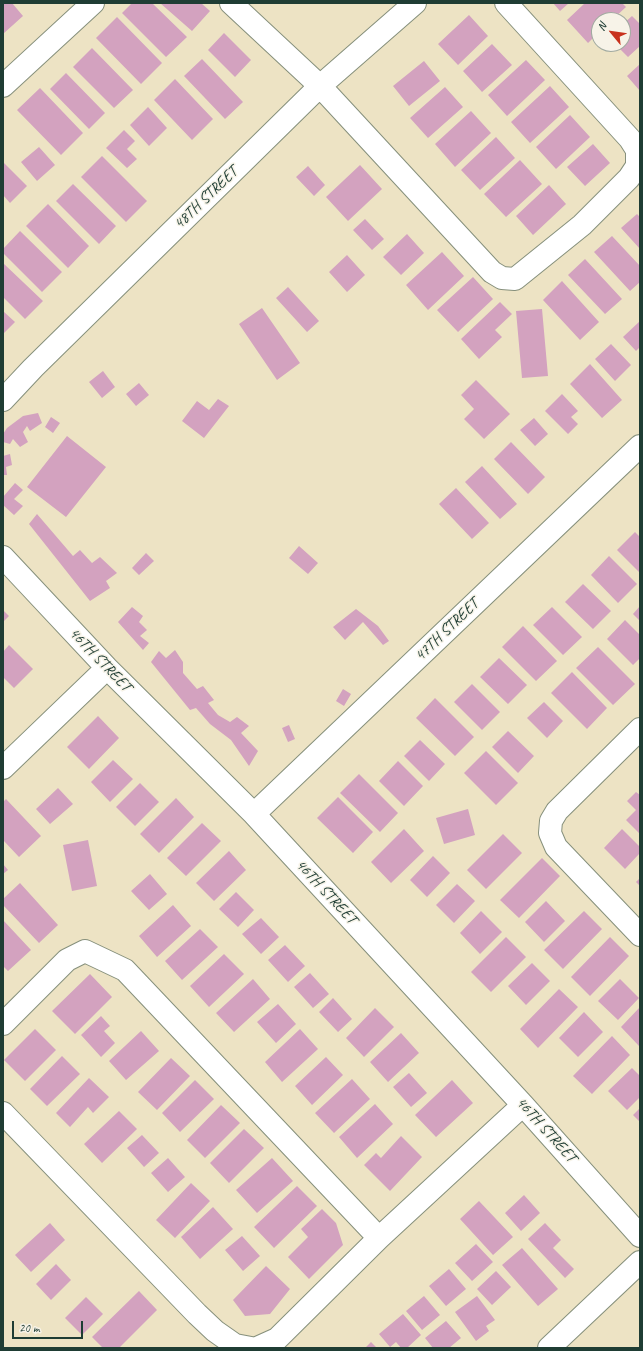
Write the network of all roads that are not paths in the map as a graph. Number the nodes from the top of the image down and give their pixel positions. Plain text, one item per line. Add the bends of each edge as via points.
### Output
1 (93, 3) edge
2 (231, 3) edge
3 (415, 3) edge
4 (506, 3) edge
5 (3, 86) edge
6 (320, 86) junction
7 (3, 400) edge
8 (640, 446) edge
9 (3, 557) edge
10 (107, 668) junction
11 (640, 729) edge
12 (3, 768) edge
13 (254, 814) junction
14 (640, 935) edge
15 (3, 1024) edge
16 (523, 1105) junction
17 (3, 1113) edge
18 (640, 1236) edge
19 (379, 1238) junction
20 (640, 1262) edge
21 (251, 1348) edge
22 (257, 1348) edge
23 (550, 1348) edge

1 - 5 street
2 - 6 street
3 - 6 street, 48TH STREET
4 - 6 street via 630,139 637,150 638,166 582,225 515,279 502,278 492,272
6 - 7 street, 48TH STREET
8 - 13 street, 47TH STREET
9 - 10 street, 46TH STREET
10 - 12 street
10 - 13 street, 46TH STREET
11 - 14 street via 557,811 550,821 550,833 556,847
13 - 16 street, 46TH STREET
15 - 19 street via 67,960 85,950 125,970
16 - 18 street, 46TH STREET
16 - 19 street
17 - 21 street via 197,1314 235,1345
19 - 22 street via 277,1339
20 - 23 street

